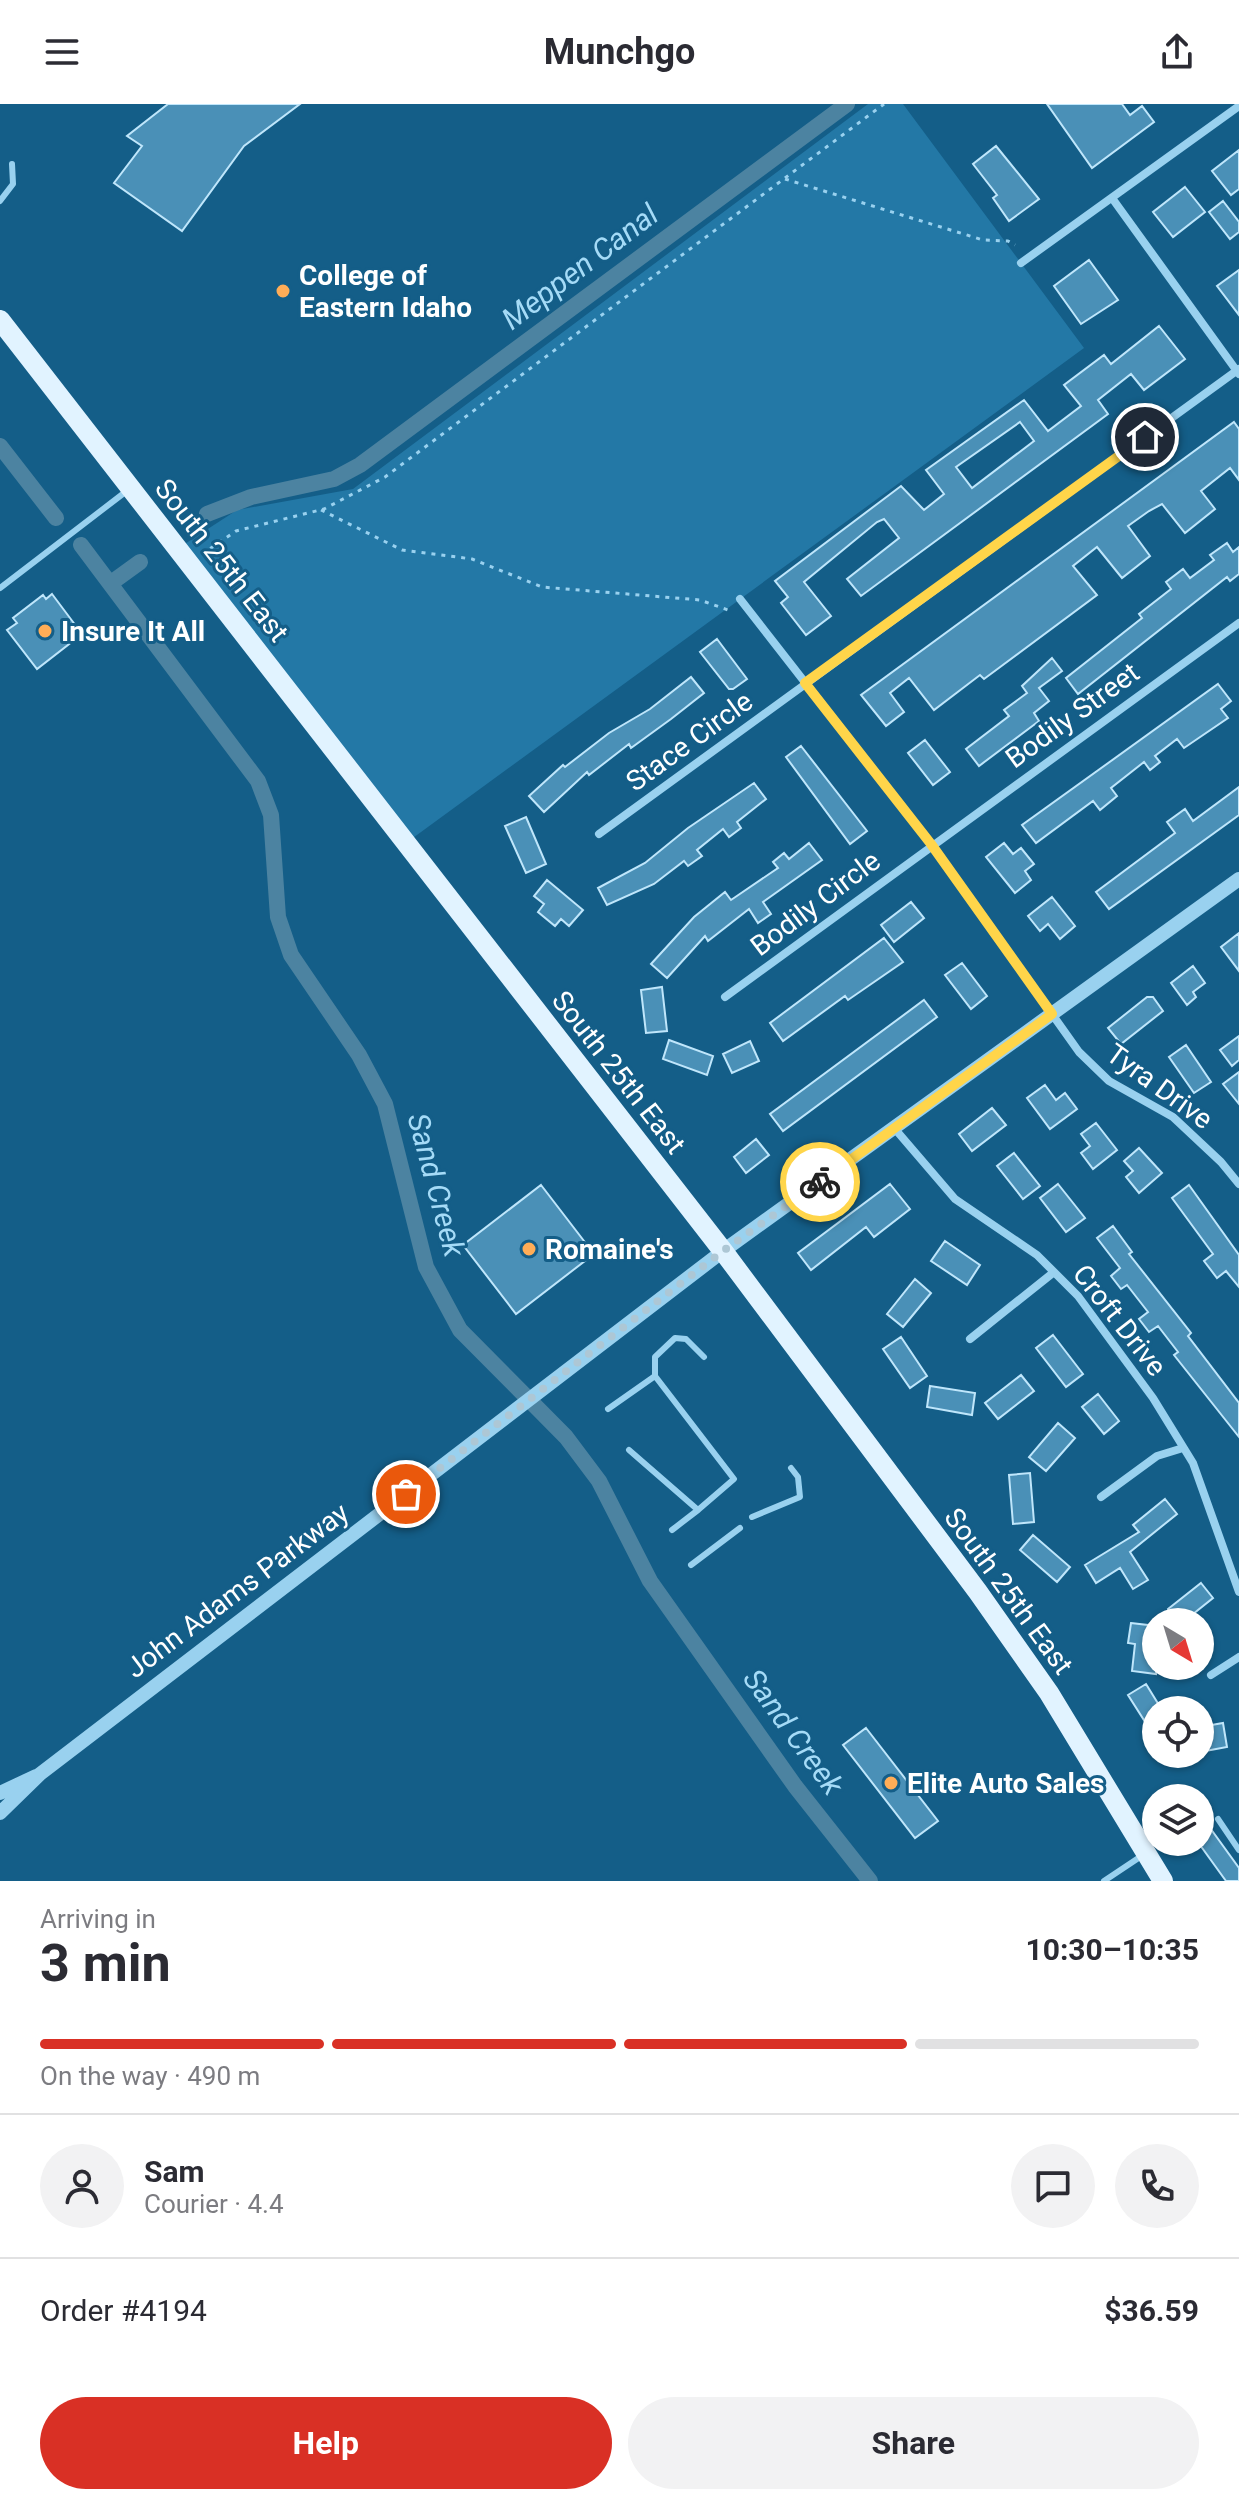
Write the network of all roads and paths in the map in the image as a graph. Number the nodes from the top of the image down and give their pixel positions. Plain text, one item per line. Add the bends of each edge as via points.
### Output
1 (884, 104) edge
2 (1239, 106) edge
3 (12, 164) dead end
4 (784, 179) junction
5 (1112, 198) junction
6 (0, 201) edge
7 (1015, 245) dead end
8 (1021, 263) dead end
9 (0, 320) edge
10 (1238, 372) edge
11 (130, 487) junction
12 (320, 510) junction
13 (188, 564) junction
14 (0, 588) edge
15 (740, 599) dead end
16 (728, 610) dead end
17 (1239, 623) edge
18 (805, 683) junction
19 (599, 834) dead end
20 (931, 844) junction
21 (1239, 879) edge
22 (725, 997) dead end
23 (1052, 1014) junction
24 (895, 1129) junction
25 (1239, 1184) edge
26 (723, 1251) junction
27 (1054, 1272) junction
28 (970, 1339) dead end
29 (704, 1357) dead end
30 (655, 1376) junction
31 (608, 1409) dead end
32 (1183, 1448) junction
33 (629, 1450) dead end
34 (791, 1468) dead end
35 (1101, 1497) dead end
36 (698, 1510) junction
37 (752, 1517) dead end
38 (740, 1528) dead end
39 (672, 1530) dead end
40 (691, 1565) dead end
41 (1239, 1592) edge
42 (1239, 1657) edge
43 (1214, 1673) edge
44 (40, 1774) junction
45 (0, 1793) edge
46 (0, 1813) edge
47 (1218, 1819) dead end
48 (1142, 1846) edge
49 (1239, 1850) edge
50 (1142, 1856) edge
51 (1148, 1856) edge
52 (1104, 1881) edge
53 (1163, 1881) edge

1 - 4 path
2 - 5 street
3 - 6 lane via 13,184
4 - 7 path
4 - 12 path via 385,477
5 - 8 street
5 - 10 street
9 - 11 main road, South 25th East
10 - 18 street, Stace Circle
11 - 13 main road, South 25th East
11 - 14 lane
12 - 13 path via 236,531
12 - 16 path via 402,550 472,559 542,587 700,600
13 - 26 main road, South 25th East
15 - 18 street, Tyra Drive
17 - 20 street, Bodily Street
18 - 19 street, Stace Circle
18 - 20 street, Tyra Drive
20 - 22 street, Bodily Circle
20 - 23 street, Tyra Drive
21 - 23 street, John Adams Parkway
23 - 24 street, John Adams Parkway
23 - 25 street, Tyra Drive via 1093,1068 1173,1117
24 - 26 street, John Adams Parkway
24 - 27 street, Croft Drive via 955,1199
26 - 44 street, John Adams Parkway
26 - 48 main road, South 25th East via 1040,1680
27 - 28 street
27 - 32 street, Croft Drive via 1078,1296 1153,1398
29 - 30 lane via 686,1339 675,1338 655,1357
30 - 31 lane
30 - 36 lane via 734,1479
32 - 35 street via 1157,1456
32 - 41 street, Croft Drive
33 - 36 lane
34 - 37 lane via 798,1477 800,1497
36 - 39 lane
38 - 40 lane
42 - 43 street
44 - 45 street, John Adams Parkway
44 - 46 street, John Adams Parkway
47 - 49 lane
50 - 52 lane
51 - 53 main road, South 25th East

